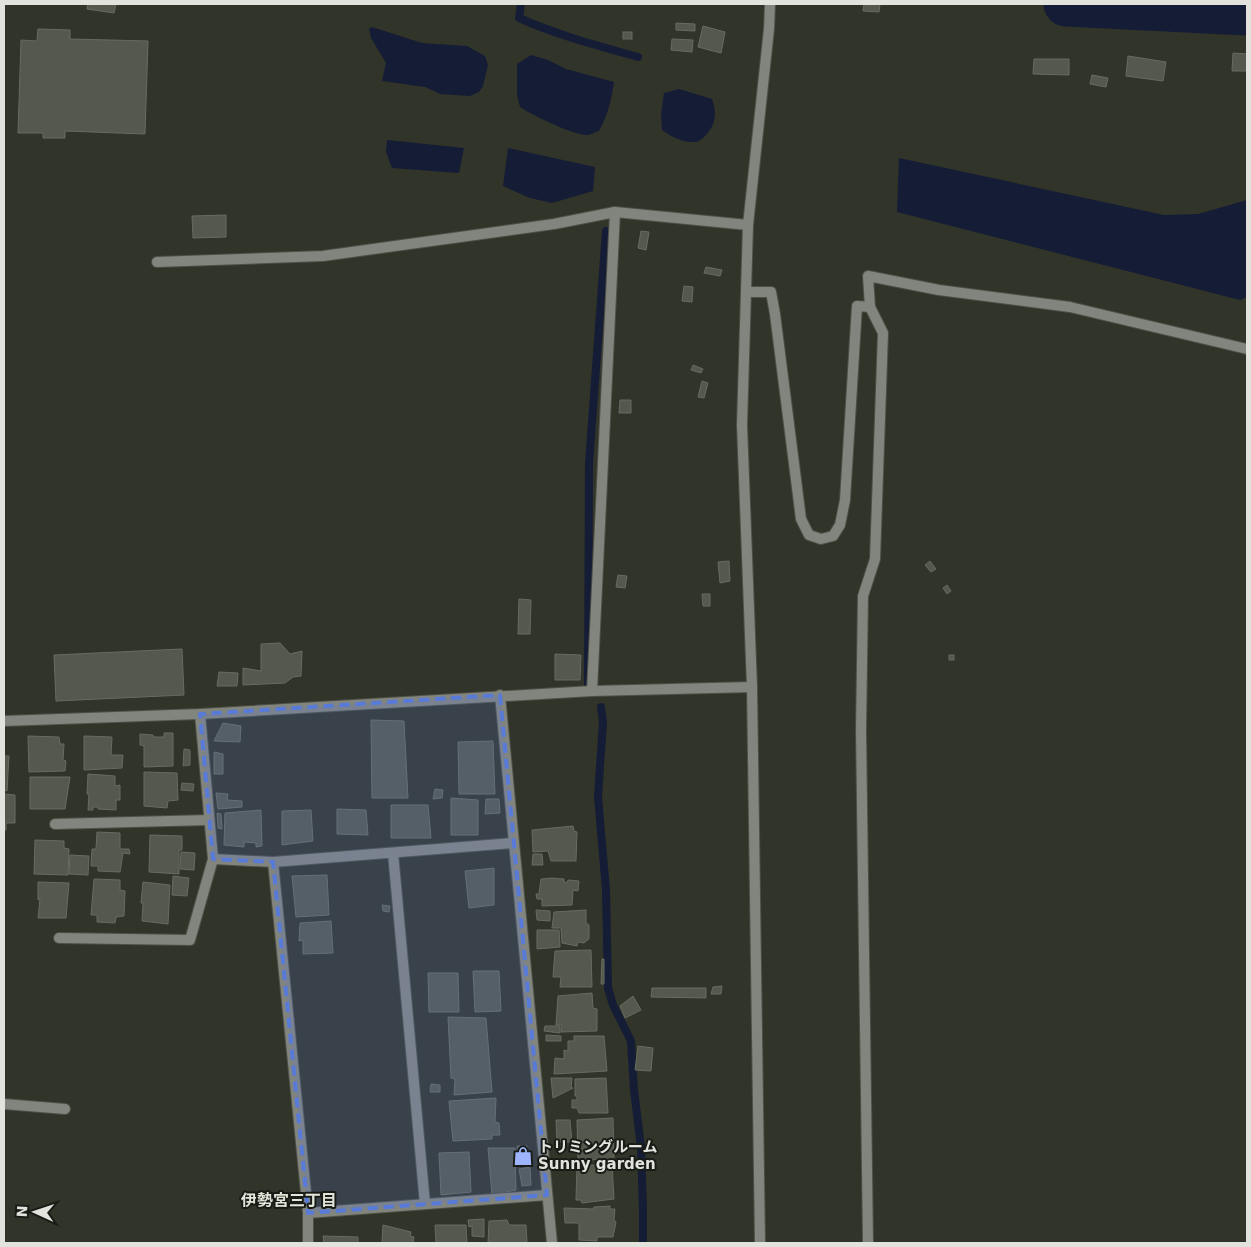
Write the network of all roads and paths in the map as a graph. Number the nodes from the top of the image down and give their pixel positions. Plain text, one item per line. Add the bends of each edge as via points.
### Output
1 (770, 4) edge
2 (615, 212) junction
3 (748, 225) junction
4 (157, 262) dead end
5 (746, 292) junction
6 (870, 307) junction
7 (1247, 349) edge
8 (752, 687) junction
9 (592, 691) junction
10 (500, 695) junction
11 (200, 714) junction
12 (4, 721) edge
13 (209, 820) junction
14 (55, 824) dead end
15 (514, 842) junction
16 (393, 852) junction
17 (213, 859) junction
18 (273, 862) junction
19 (59, 938) dead end
20 (4, 1104) edge
21 (65, 1110) dead end
22 (547, 1195) junction
23 (425, 1204) junction
24 (308, 1213) junction
25 (308, 1243) edge
26 (552, 1243) edge
27 (760, 1243) edge
28 (868, 1243) edge

1 - 3 street
2 - 3 street
2 - 4 street via 554,224 323,256
2 - 9 street
3 - 5 street
5 - 6 street via 770,292 801,520 809,535 821,540 834,536 840,526 845,500 857,306
5 - 8 street via 742,425
6 - 7 street via 868,276 939,290 1070,307
6 - 28 street via 882,333 875,559 863,596 862,625
8 - 9 street
8 - 27 street
9 - 10 street
10 - 11 street
10 - 15 street
11 - 12 street
11 - 13 street
13 - 14 street
13 - 17 street
15 - 16 street
15 - 22 street
16 - 18 street
16 - 23 street
17 - 18 street
17 - 19 street via 190,940
18 - 24 street
20 - 21 street
22 - 23 street
22 - 26 street
23 - 24 street
24 - 25 street

